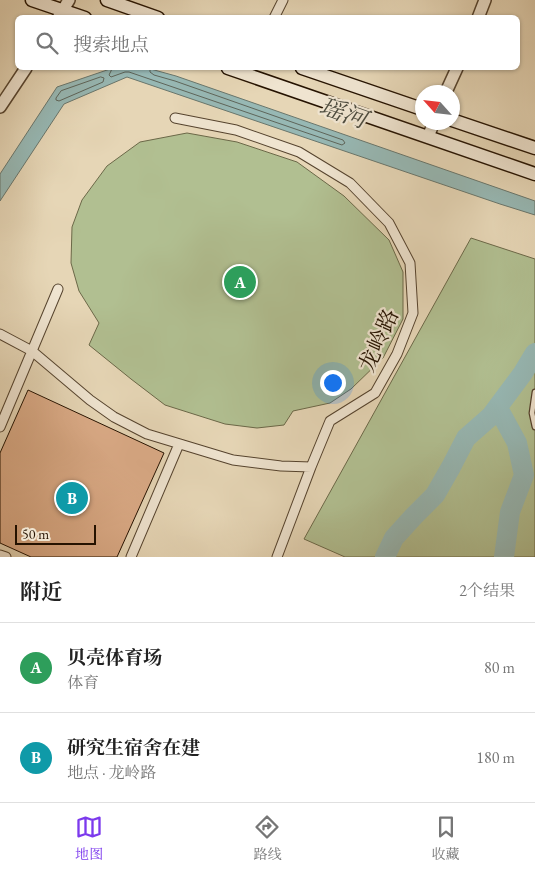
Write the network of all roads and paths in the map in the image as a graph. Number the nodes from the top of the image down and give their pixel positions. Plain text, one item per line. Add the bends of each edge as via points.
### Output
1 (32, 0) edge
2 (107, 0) edge
3 (283, 0) edge
4 (485, 0) edge
5 (63, 9) edge
6 (78, 15) edge
7 (150, 15) edge
8 (276, 15) edge
9 (479, 15) edge
10 (25, 70) edge
11 (234, 70) edge
12 (308, 70) edge
13 (456, 70) edge
14 (449, 85) edge
15 (0, 107) edge
16 (415, 107) edge
17 (175, 118) dead end
18 (460, 123) edge
19 (431, 130) edge
20 (428, 137) junction
21 (535, 148) edge
22 (535, 174) edge
23 (58, 289) dead end
24 (0, 334) edge
25 (32, 351) junction
26 (535, 392) edge
27 (0, 427) edge
28 (535, 427) edge
29 (180, 444) junction
30 (311, 467) junction
31 (0, 554) edge
32 (5, 557) edge
33 (131, 557) edge
34 (277, 557) edge

1 - 5 main road
2 - 7 main road
3 - 8 street
4 - 9 street
5 - 6 main road
10 - 15 street
11 - 20 main road
12 - 16 main road
13 - 14 street
17 - 30 street, 龙岭路 via 236,130 299,152 350,184 389,223 410,263 413,313 397,354 375,392 330,421
18 - 21 main road
19 - 20 street
20 - 22 main road
23 - 25 street
24 - 25 street
25 - 27 street
25 - 29 street via 114,416 147,434
26 - 28 lane via 532,413
29 - 30 street via 233,460
29 - 33 street
30 - 34 street, 龙岭路
31 - 32 street

